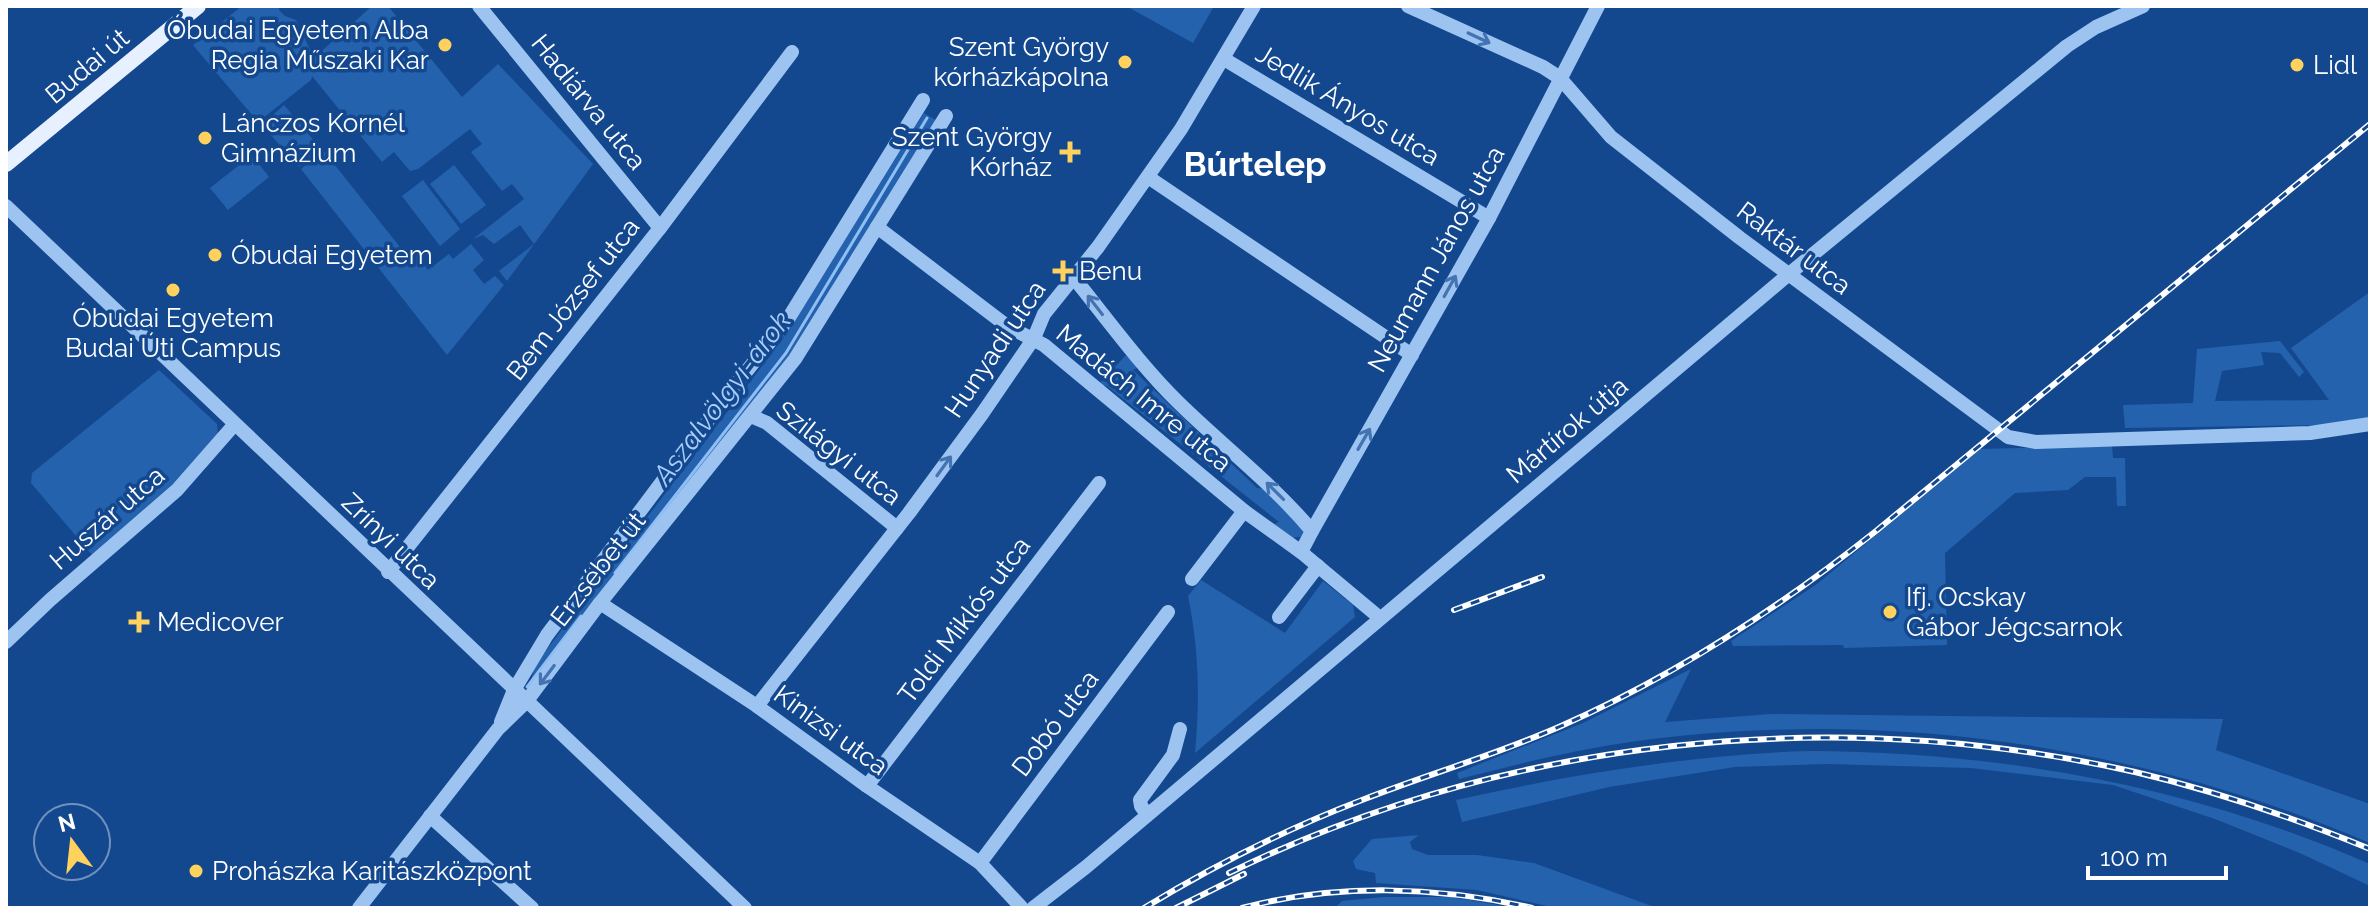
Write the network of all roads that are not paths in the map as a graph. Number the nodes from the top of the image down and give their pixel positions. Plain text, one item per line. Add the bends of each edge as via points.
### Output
1 (198, 6) edge
2 (479, 6) edge
3 (1254, 6) edge
4 (1598, 6) edge
5 (2143, 6) edge
6 (1411, 7) edge
7 (792, 52) dead end
8 (1224, 59) junction
9 (1560, 78) junction
10 (923, 100) dead end
11 (946, 116) dead end
12 (6, 164) edge
13 (1148, 177) junction
14 (6, 206) edge
15 (1489, 218) junction
16 (877, 227) junction
17 (660, 228) junction
18 (1789, 274) junction
19 (1074, 278) junction
20 (1034, 338) junction
21 (1412, 355) junction
22 (751, 416) junction
23 (2370, 424) edge
24 (234, 425) junction
25 (1099, 483) dead end
26 (1244, 511) junction
27 (897, 528) junction
28 (1312, 531) junction
29 (1301, 552) junction
30 (1318, 566) junction
31 (388, 572) junction
32 (1192, 579) dead end
33 (600, 603) junction
34 (1168, 612) dead end
35 (1279, 617) dead end
36 (1380, 618) junction
37 (6, 642) edge
38 (514, 690) junction
39 (526, 702) junction
40 (757, 706) junction
41 (498, 729) junction
42 (1180, 729) dead end
43 (867, 786) junction
44 (1147, 814) junction
45 (430, 816) junction
46 (980, 863) junction
47 (359, 908) edge
48 (532, 908) edge
49 (745, 908) edge
50 (1022, 908) edge
51 (1033, 908) edge

1 - 12 main road, Budai út
2 - 17 street, Hadiárva utca
3 - 8 street, Hunyadi utca
4 - 9 street, Neumann János utca
5 - 18 street, Mártírok útja via 2067,46
6 -> 9 street
7 - 17 street, Bem József utca
8 - 13 street, Hunyadi utca
8 - 15 street, Jedlik Ányos utca
9 - 15 street, Neumann János utca
9 - 18 street, Raktár utca via 1611,137
10 - 38 street, Erzsébet út via 788,319 553,628
11 - 16 street, Erzsébet út
13 - 19 street, Hunyadi utca
13 - 21 street
14 - 24 street, Zrínyi utca
21 -> 15 street, Neumann János utca
16 - 20 street, Madách Imre utca via 1007,326
16 - 22 street, Erzsébet út via 803,348
17 - 31 street, Bem József utca
18 - 23 street, Raktár utca via 2014,440 2310,433
18 - 36 street, Mártírok útja
19 - 20 street, Hunyadi utca via 1044,314
28 -> 19 street, Madách Imre utca via 1179,403
20 - 26 street, Madách Imre utca
27 -> 20 street, Hunyadi utca
28 -> 21 street, Neumann János utca
22 - 27 street, Szilágyi utca via 767,423
22 - 33 street, Erzsébet út
24 - 31 street, Zrínyi utca
24 - 37 street, Huszár utca via 177,490
25 - 43 street, Toldi Miklós utca
26 - 29 street, Madách Imre utca
26 - 32 street
27 - 40 street, Hunyadi utca
28 - 29 street
29 - 30 street, Madách Imre utca
30 - 35 street
30 - 36 street, Madách Imre utca
31 - 38 street, Zrínyi utca
33 -> 39 street, Erzsébet út
33 - 40 street, Kinizsi utca
34 - 46 street, Dobó utca
36 - 44 street, Mártírok útja
38 - 39 street, Zrínyi utca
38 - 41 street, Erzsébet út
39 - 41 street, Erzsébet út
39 - 49 street, Zrínyi utca
40 - 43 street, Kinizsi utca
41 - 45 street, Erzsébet út
42 - 44 street via 1173,755 1140,800
43 - 46 street, Kinizsi utca
44 - 51 street, Mártírok útja
45 - 47 street, Erzsébet út
45 - 48 street
46 - 50 street, Kinizsi utca

